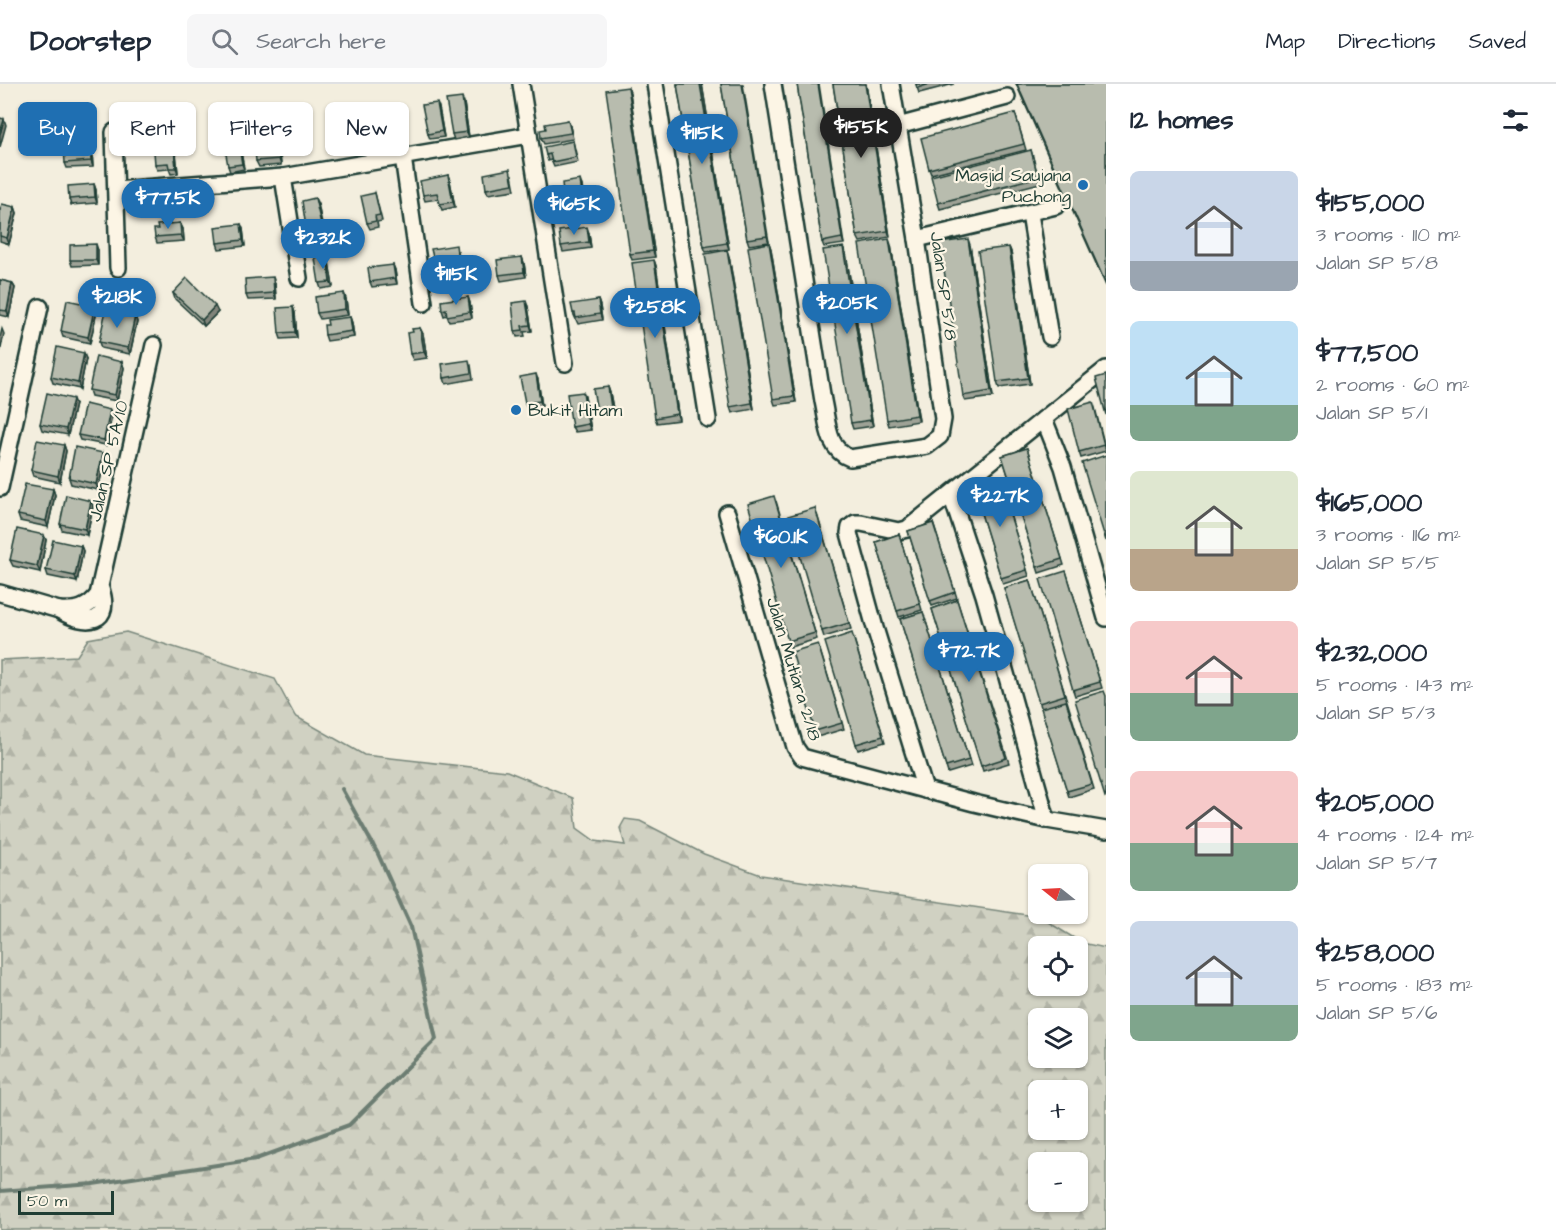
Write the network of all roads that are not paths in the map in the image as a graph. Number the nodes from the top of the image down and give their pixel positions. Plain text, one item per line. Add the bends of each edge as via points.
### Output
1 (521, 84) edge
2 (655, 84) edge
3 (773, 84) edge
4 (891, 84) edge
5 (1007, 97) dead end
6 (898, 126) junction
7 (529, 135) junction
8 (115, 156) edge
9 (403, 158) junction
10 (283, 177) junction
11 (116, 190) junction
12 (1056, 206) dead end
13 (1030, 214) junction
14 (917, 239) junction
15 (118, 267) dead end
16 (299, 279) dead end
17 (424, 303) dead end
18 (40, 307) dead end
19 (1050, 337) dead end
20 (154, 345) dead end
21 (565, 363) dead end
22 (1106, 369) edge
23 (708, 419) dead end
24 (1044, 419) junction
25 (0, 488) edge
26 (951, 495) junction
27 (727, 513) dead end
28 (0, 593) edge
29 (1106, 618) edge
30 (925, 790) junction
31 (1047, 820) junction
32 (1106, 830) edge

1 - 7 street
2 - 23 street
3 - 14 street, Jalan SP 5/8 via 821,390 833,445 839,454 850,458 927,446 940,436 944,419
4 - 6 street, Jalan SP 5/8
5 - 6 street
6 - 14 street, Jalan SP 5/8
7 - 9 street
7 - 21 street
8 - 11 street
9 - 10 street
9 - 17 street
10 - 11 street
10 - 16 street
11 - 15 street
12 - 13 street
13 - 14 street
13 - 19 street
18 - 25 street
20 - 28 street, Jalan SP 5A/10 via 100,586 104,597 102,610 92,621 79,619
22 - 24 street
24 - 26 street
24 - 29 street via 1063,467
26 - 30 street via 907,530 855,523 849,533
26 - 31 street via 984,595
27 - 30 street, Jalan Mutiara 2/18 via 795,747 802,757
30 - 31 street
31 - 32 street

